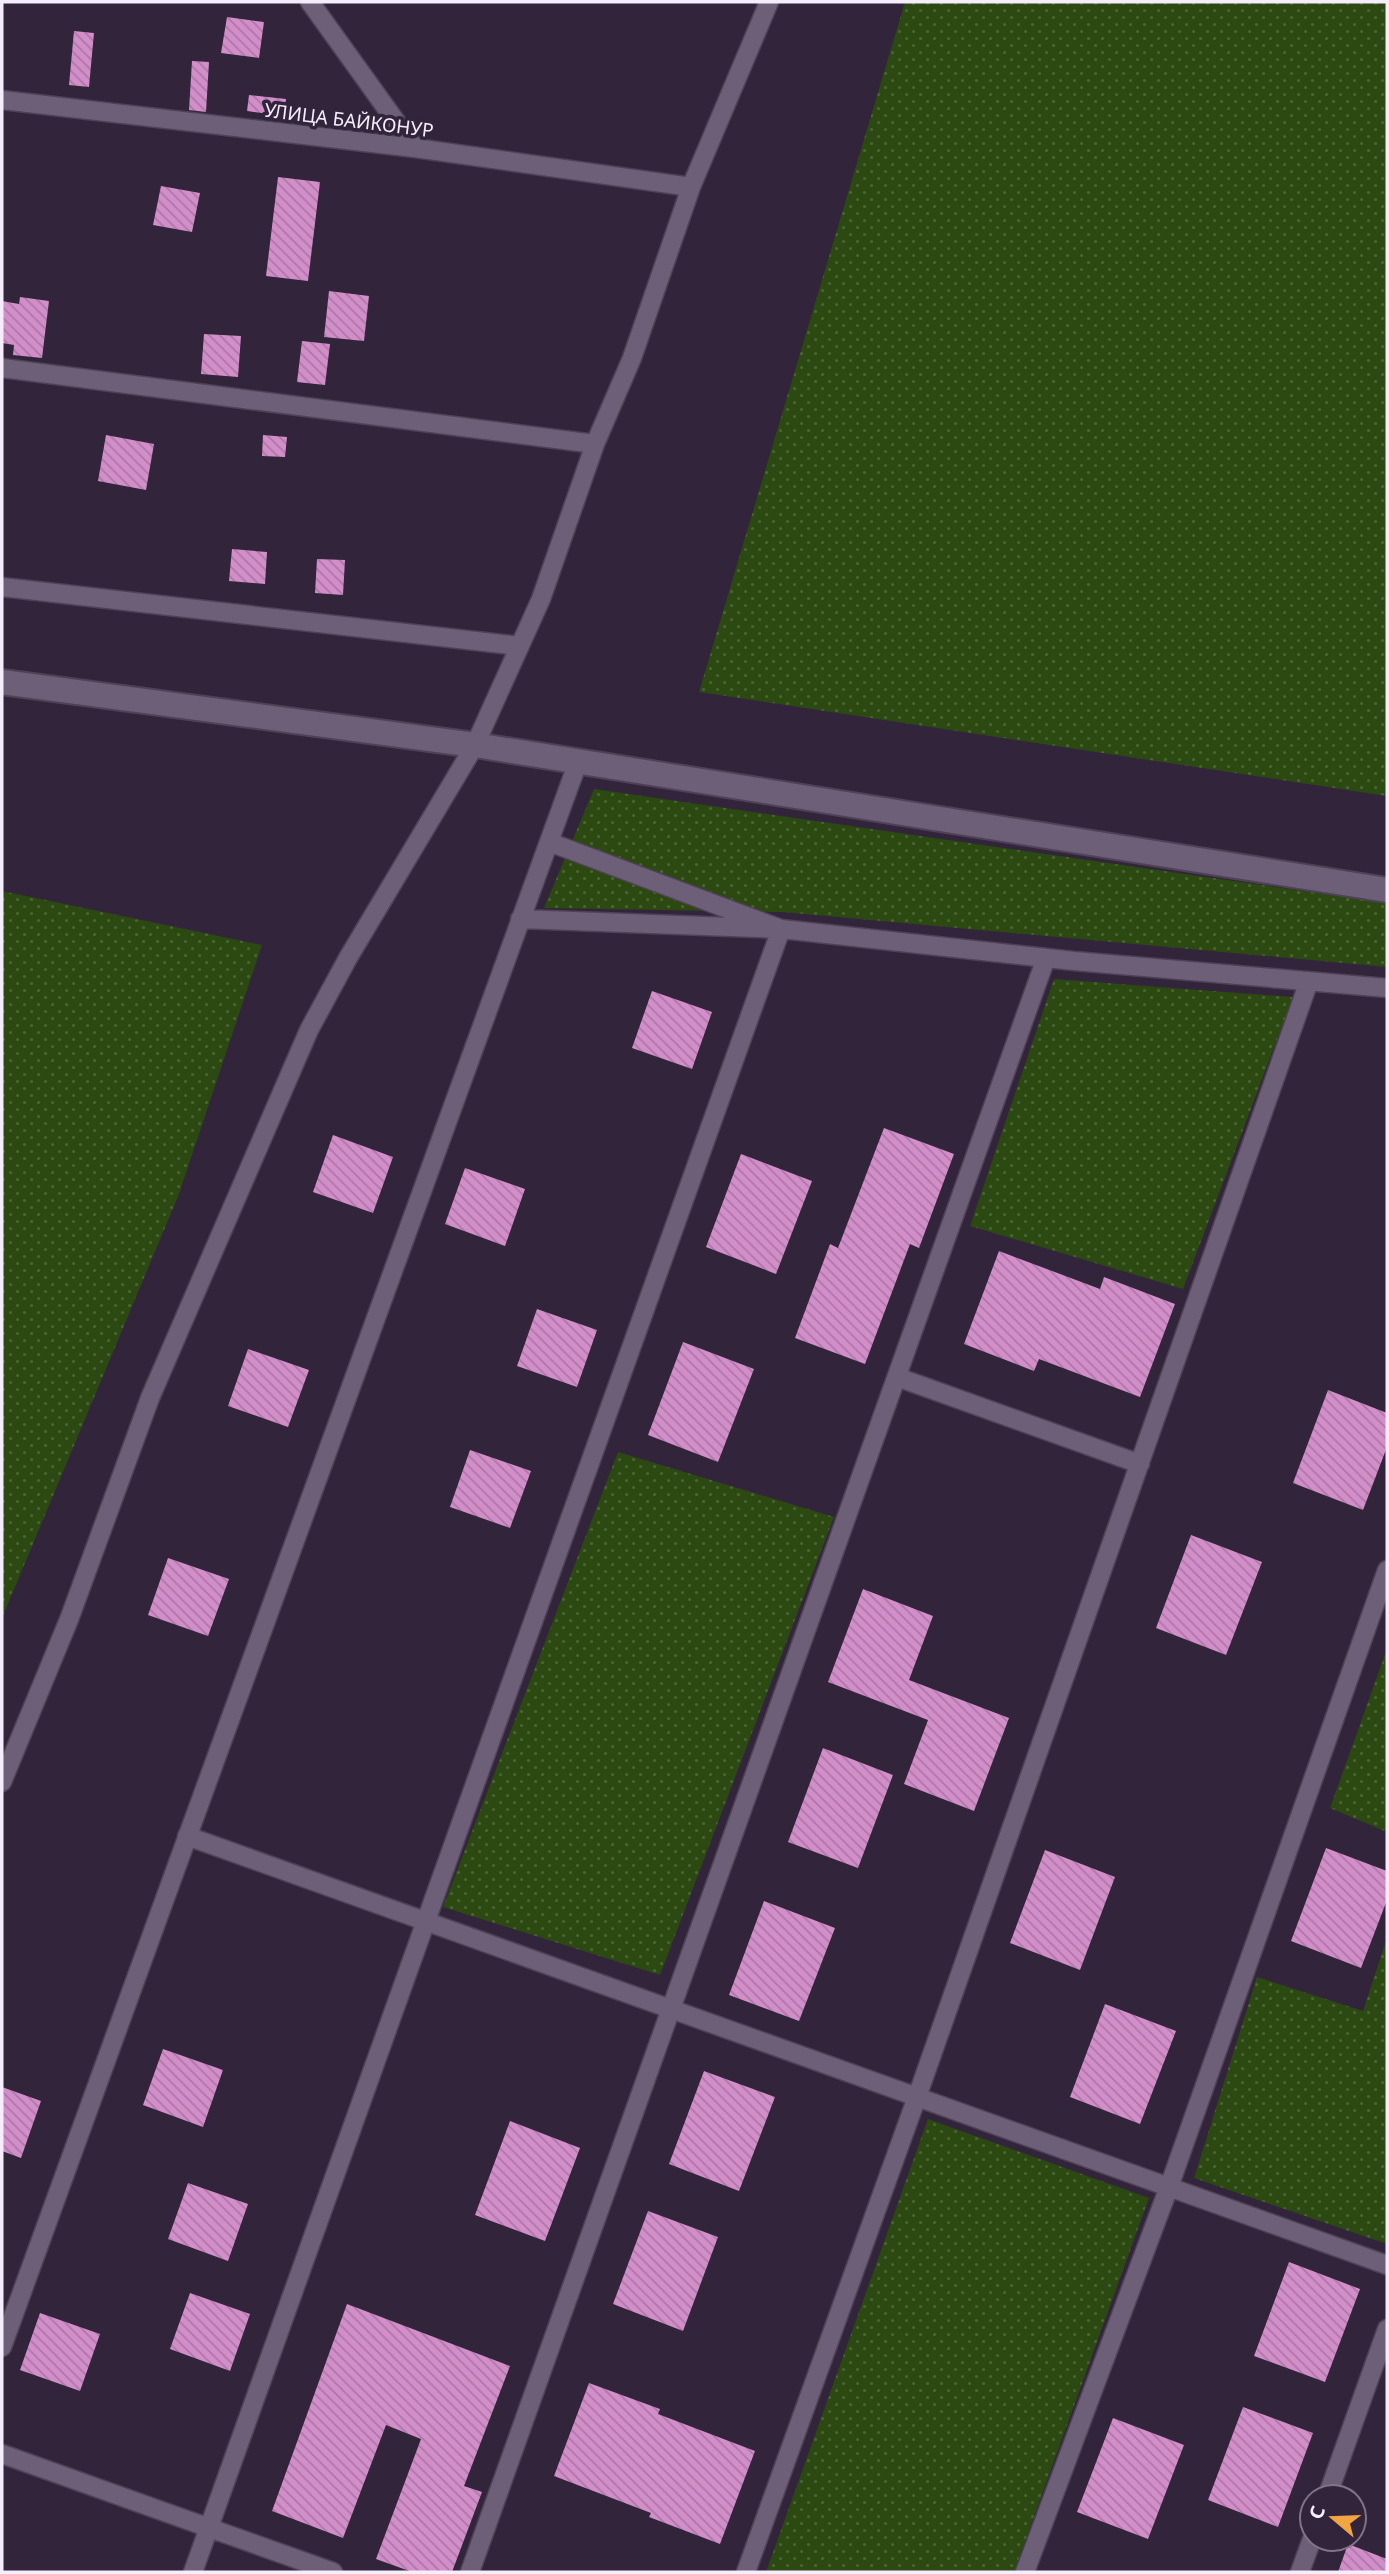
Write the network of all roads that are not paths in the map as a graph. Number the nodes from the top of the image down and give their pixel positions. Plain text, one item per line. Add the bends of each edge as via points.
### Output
1 (310, 2) edge
2 (769, 2) edge
3 (2, 100) edge
4 (415, 148) junction
5 (691, 187) junction
6 (2, 368) edge
7 (595, 443) junction
8 (2, 587) edge
9 (520, 646) junction
10 (2, 682) edge
11 (475, 745) junction
12 (578, 762) junction
13 (548, 842) junction
14 (1387, 890) edge
15 (520, 919) junction
16 (781, 929) junction
17 (1046, 958) junction
18 (1309, 982) junction
19 (1387, 988) edge
20 (897, 1377) junction
21 (1140, 1464) junction
22 (1387, 1570) edge
23 (2, 1782) edge
24 (187, 1836) junction
25 (425, 1922) junction
26 (671, 2009) junction
27 (917, 2097) junction
28 (1169, 2187) junction
29 (1387, 2265) edge
30 (1387, 2329) edge
31 (2, 2347) edge
32 (2, 2454) edge
33 (1332, 2483) edge
34 (209, 2528) junction
35 (1307, 2553) edge
36 (193, 2572) edge
37 (333, 2572) edge
38 (470, 2572) edge
39 (746, 2572) edge
40 (1026, 2572) edge
41 (1300, 2572) edge

1 - 4 street
2 - 5 street
3 - 4 street, УЛИЦА БАЙКОНУР
4 - 5 street, УЛИЦА БАЙКОНУР
5 - 7 street via 632,358
6 - 7 street
7 - 9 street
8 - 9 street
9 - 11 street
10 - 11 main road
11 - 12 main road
11 - 23 street via 309,1030 155,1387 70,1617
12 - 13 street
12 - 14 main road
13 - 15 street
13 - 16 street
15 - 16 street
15 - 24 street
16 - 17 street
16 - 25 street
17 - 18 street
17 - 20 street
18 - 19 street
18 - 21 street
20 - 21 street
20 - 26 street
21 - 27 street
22 - 28 street
24 - 25 street
24 - 31 street
25 - 26 street
25 - 34 street
26 - 27 street
26 - 38 street
27 - 28 street
27 - 39 street
28 - 29 street
28 - 40 street
30 - 33 street
32 - 34 street
34 - 36 street
34 - 37 street
35 - 41 street

